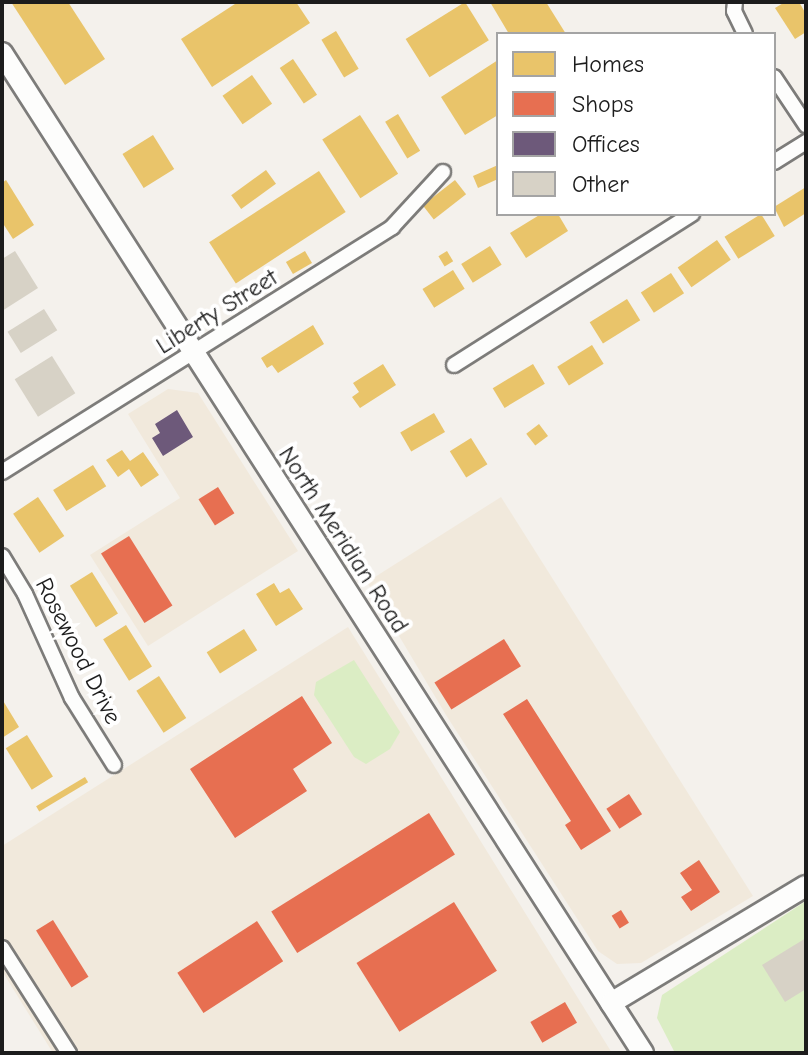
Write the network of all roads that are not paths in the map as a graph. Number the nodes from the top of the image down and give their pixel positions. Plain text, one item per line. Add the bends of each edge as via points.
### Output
1 (735, 2) edge
2 (744, 32) edge
3 (2, 53) edge
4 (776, 80) edge
5 (806, 125) edge
6 (806, 142) edge
7 (776, 161) edge
8 (443, 172) dead end
9 (689, 216) edge
10 (192, 354) junction
11 (454, 365) dead end
12 (2, 472) edge
13 (2, 556) edge
14 (114, 765) dead end
15 (806, 886) edge
16 (3, 952) edge
17 (611, 1003) junction
18 (69, 1053) edge
19 (643, 1053) edge

1 - 2 street
3 - 10 main road, North Meridian Road
4 - 5 street
6 - 7 street
8 - 10 street, Liberty Street via 392,227
9 - 11 street
10 - 12 street, Liberty Street
10 - 17 main road, North Meridian Road
13 - 14 street, Rosewood Drive via 72,698
15 - 17 main road
16 - 18 street
17 - 19 main road, North Meridian Road

